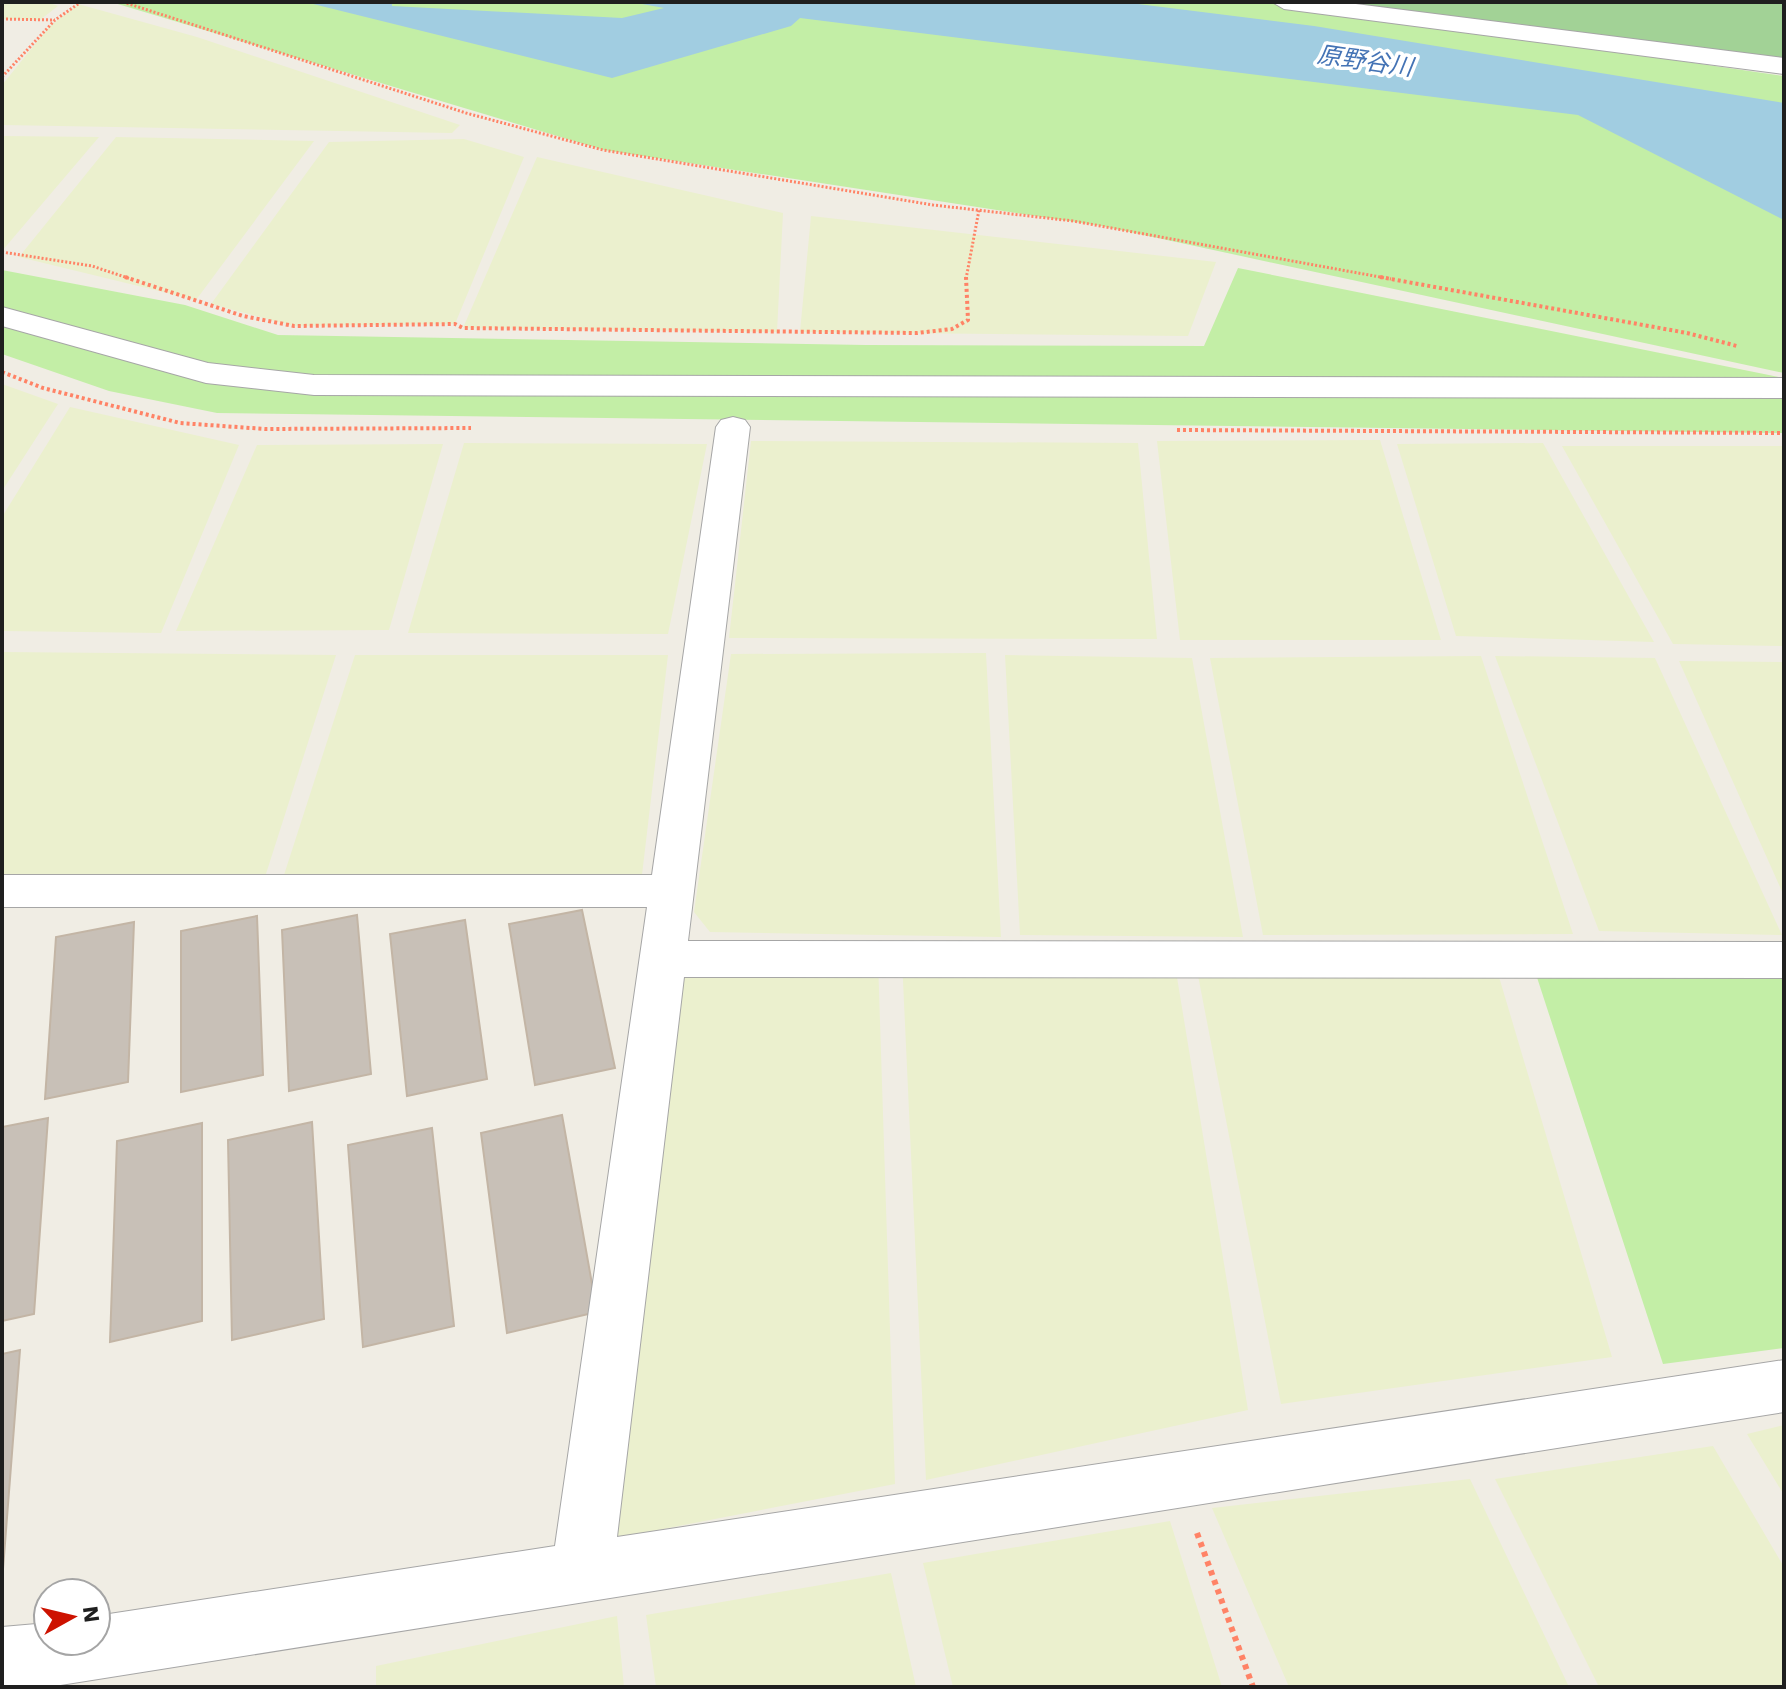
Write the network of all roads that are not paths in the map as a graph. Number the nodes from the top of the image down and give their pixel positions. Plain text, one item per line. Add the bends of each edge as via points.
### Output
1 (1284, 2) edge
2 (1784, 66) edge
3 (2, 316) edge
4 (1784, 388) edge
5 (733, 427) dead end
6 (2, 891) edge
7 (672, 891) junction
8 (663, 959) junction
9 (1784, 960) edge
10 (1784, 1386) edge
11 (582, 1572) junction
12 (24, 1667) edge

1 - 2 street
3 - 4 street via 206,373 314,385
5 - 7 street
6 - 7 street
7 - 8 street
8 - 9 street
8 - 11 street
10 - 11 street
11 - 12 street

